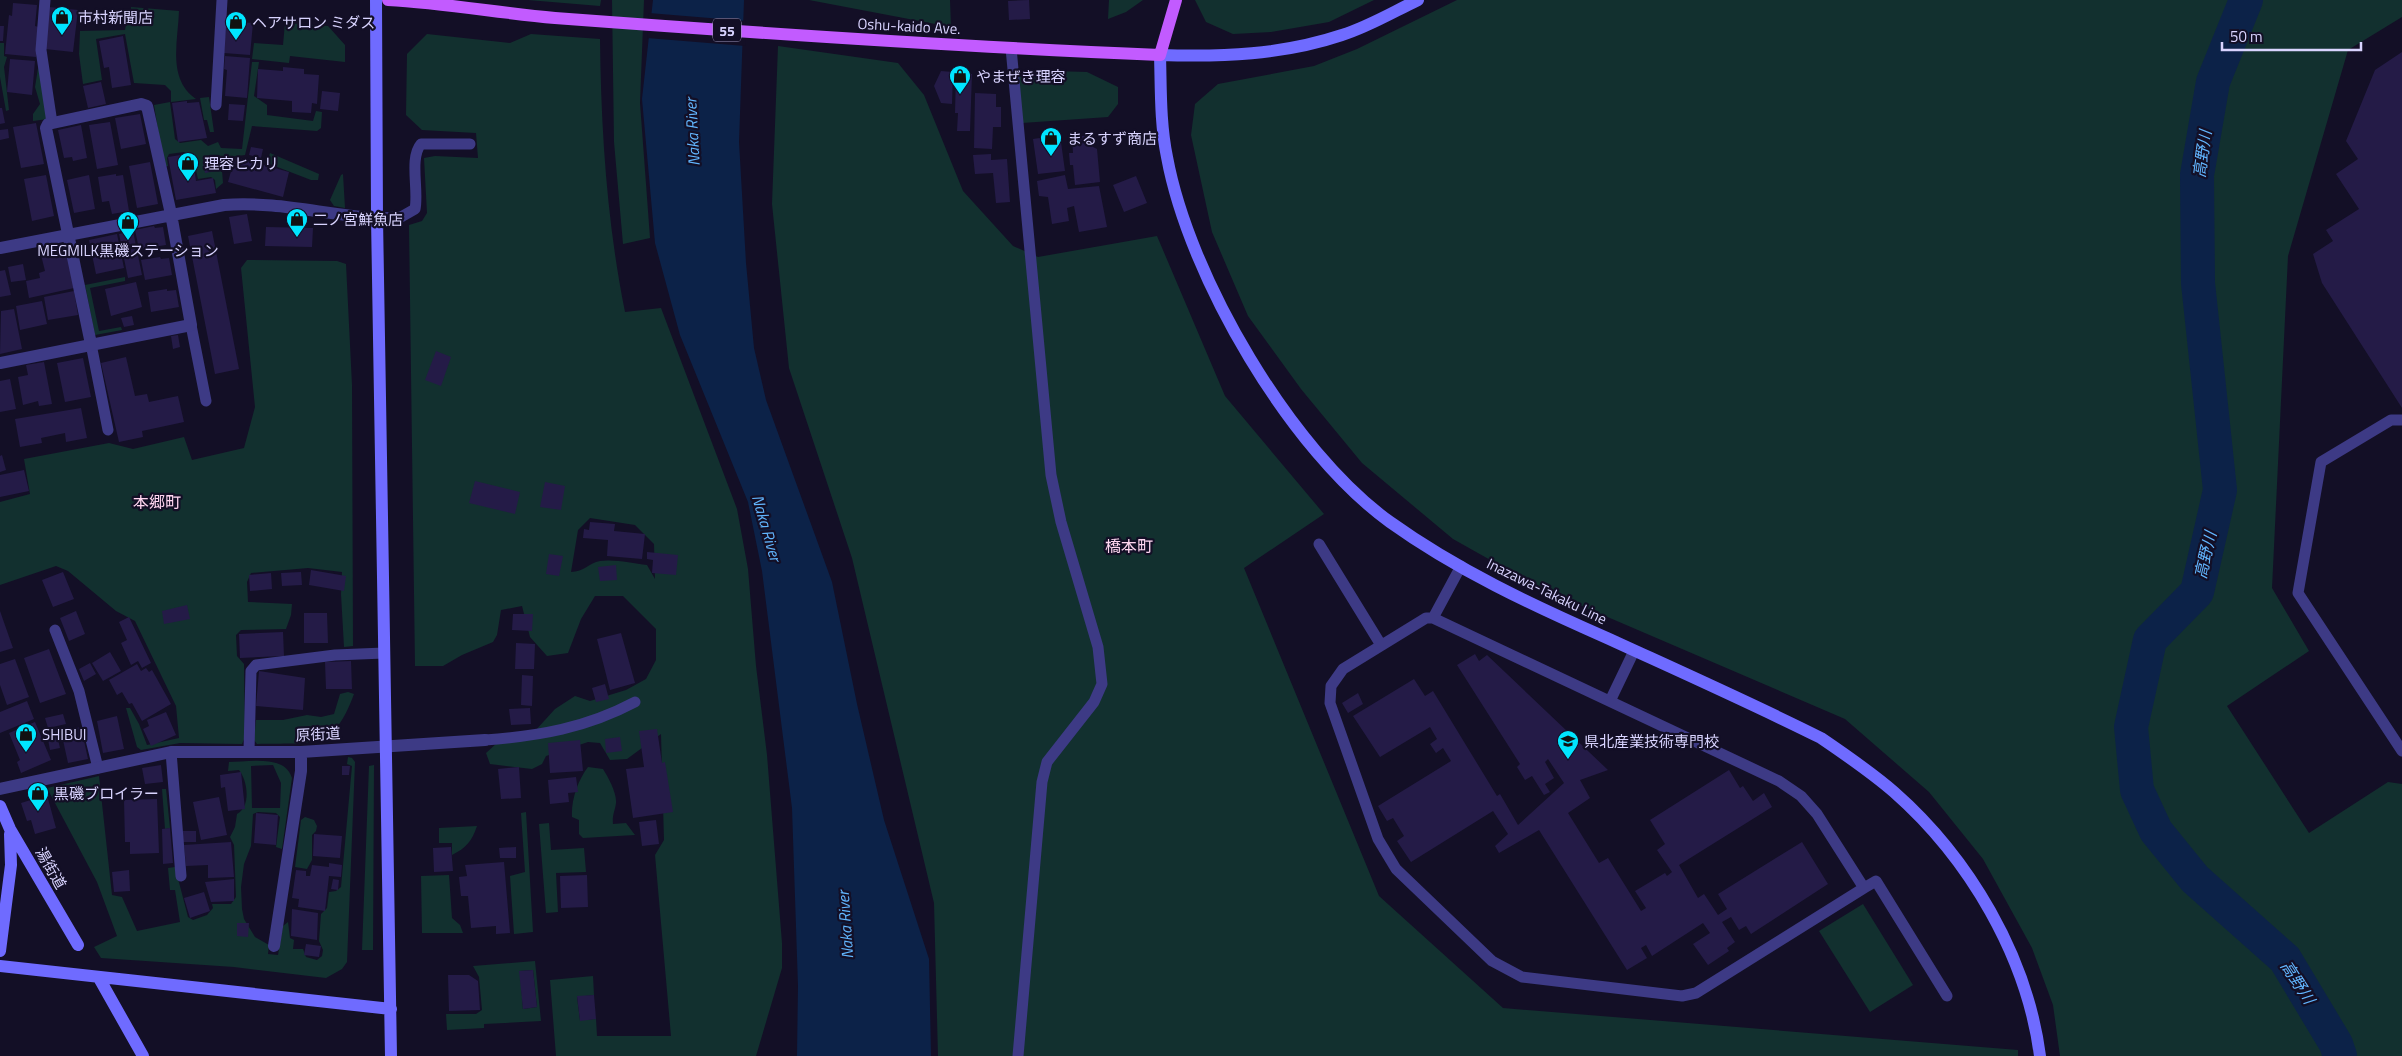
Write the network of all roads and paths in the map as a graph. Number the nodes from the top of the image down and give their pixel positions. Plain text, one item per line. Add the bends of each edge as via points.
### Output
1 (45, 0) edge
2 (222, 0) edge
3 (376, 0) edge
4 (388, 0) edge
5 (1176, 0) edge
6 (1418, 0) edge
7 (1011, 48) junction
8 (1160, 54) junction
9 (216, 105) dead end
10 (52, 123) junction
11 (470, 144) dead end
12 (171, 214) junction
13 (377, 218) junction
14 (69, 235) junction
15 (0, 248) edge
16 (191, 325) junction
17 (91, 344) junction
18 (0, 363) edge
19 (206, 401) dead end
20 (2402, 420) edge
21 (108, 430) dead end
22 (1319, 544) dead end
23 (1461, 566) junction
24 (1433, 618) junction
25 (55, 630) dead end
26 (1381, 645) junction
27 (1634, 651) junction
28 (384, 653) junction
29 (1610, 701) junction
30 (635, 702) dead end
31 (485, 740) joint
32 (385, 746) junction
33 (249, 751) junction
34 (2402, 751) edge
35 (171, 752) junction
36 (301, 752) junction
37 (98, 768) junction
38 (0, 789) edge
39 (0, 806) edge
40 (10, 829) junction
41 (181, 876) dead end
42 (1864, 888) junction
43 (78, 945) dead end
44 (274, 946) dead end
45 (0, 951) edge
46 (0, 966) edge
47 (99, 978) junction
48 (1947, 996) dead end
49 (390, 1009) junction
50 (143, 1056) edge
51 (391, 1056) edge
52 (1018, 1056) edge
53 (2040, 1056) edge

1 - 10 lane via 41,50
2 - 9 lane
3 - 13 street
4 - 7 main road, Oshu-kaido Ave. / 55 via 551,17
5 - 8 main road
6 - 8 street, Oshu-kaido Ave. via 1343,35 1299,47 1232,56
7 - 8 main road, Oshu-kaido Ave. / 55
7 - 52 lane via 1050,475 1098,647 1102,684 1094,702 1047,762 1042,782
8 - 23 street, Inazawa-Takaku Line via 1166,156 1179,206 1201,265 1232,329 1301,432 1340,477 1388,521
10 - 12 street via 141,104 147,106
10 - 14 street via 46,128
11 - 13 lane via 421,144 415,157 415,209 401,217
12 - 13 street via 251,203 283,205 339,216
12 - 14 street
12 - 16 street
13 - 28 street
14 - 15 street
14 - 17 street
16 - 17 street
16 - 19 lane
17 - 18 street
17 - 21 lane
20 - 34 lane via 2391,420 2322,462 2298,593
22 - 26 lane
23 - 24 lane
23 - 27 street, Inazawa-Takaku Line via 1522,600
24 - 26 lane via 1426,618
24 - 29 lane
25 - 37 lane via 79,691
26 - 42 lane via 1343,668 1331,686 1330,704 1378,839 1404,879 1492,961 1507,970 1522,977 1682,996 1696,993
27 - 29 lane
27 - 53 street, Inazawa-Takaku Line via 1821,738 1860,764 1901,799 1931,830 1986,905 2026,995
28 - 32 street
28 - 33 lane via 334,655 256,665 251,671
29 - 42 lane via 1779,781 1801,796 1817,814
30 - 31 lane, 原街道 via 607,716 558,732
31 - 32 street, 原街道
32 - 36 street, 原街道
32 - 49 street
33 - 35 street, 原街道
33 - 36 street, 原街道
35 - 37 street, 原街道
35 - 41 lane
36 - 44 street via 301,771
37 - 38 street, 原街道
39 - 40 street, 湯街道
40 - 43 street, 湯街道
40 - 45 street via 12,864
42 - 48 lane via 1876,881
46 - 47 street
47 - 49 street
47 - 50 street
49 - 51 street

